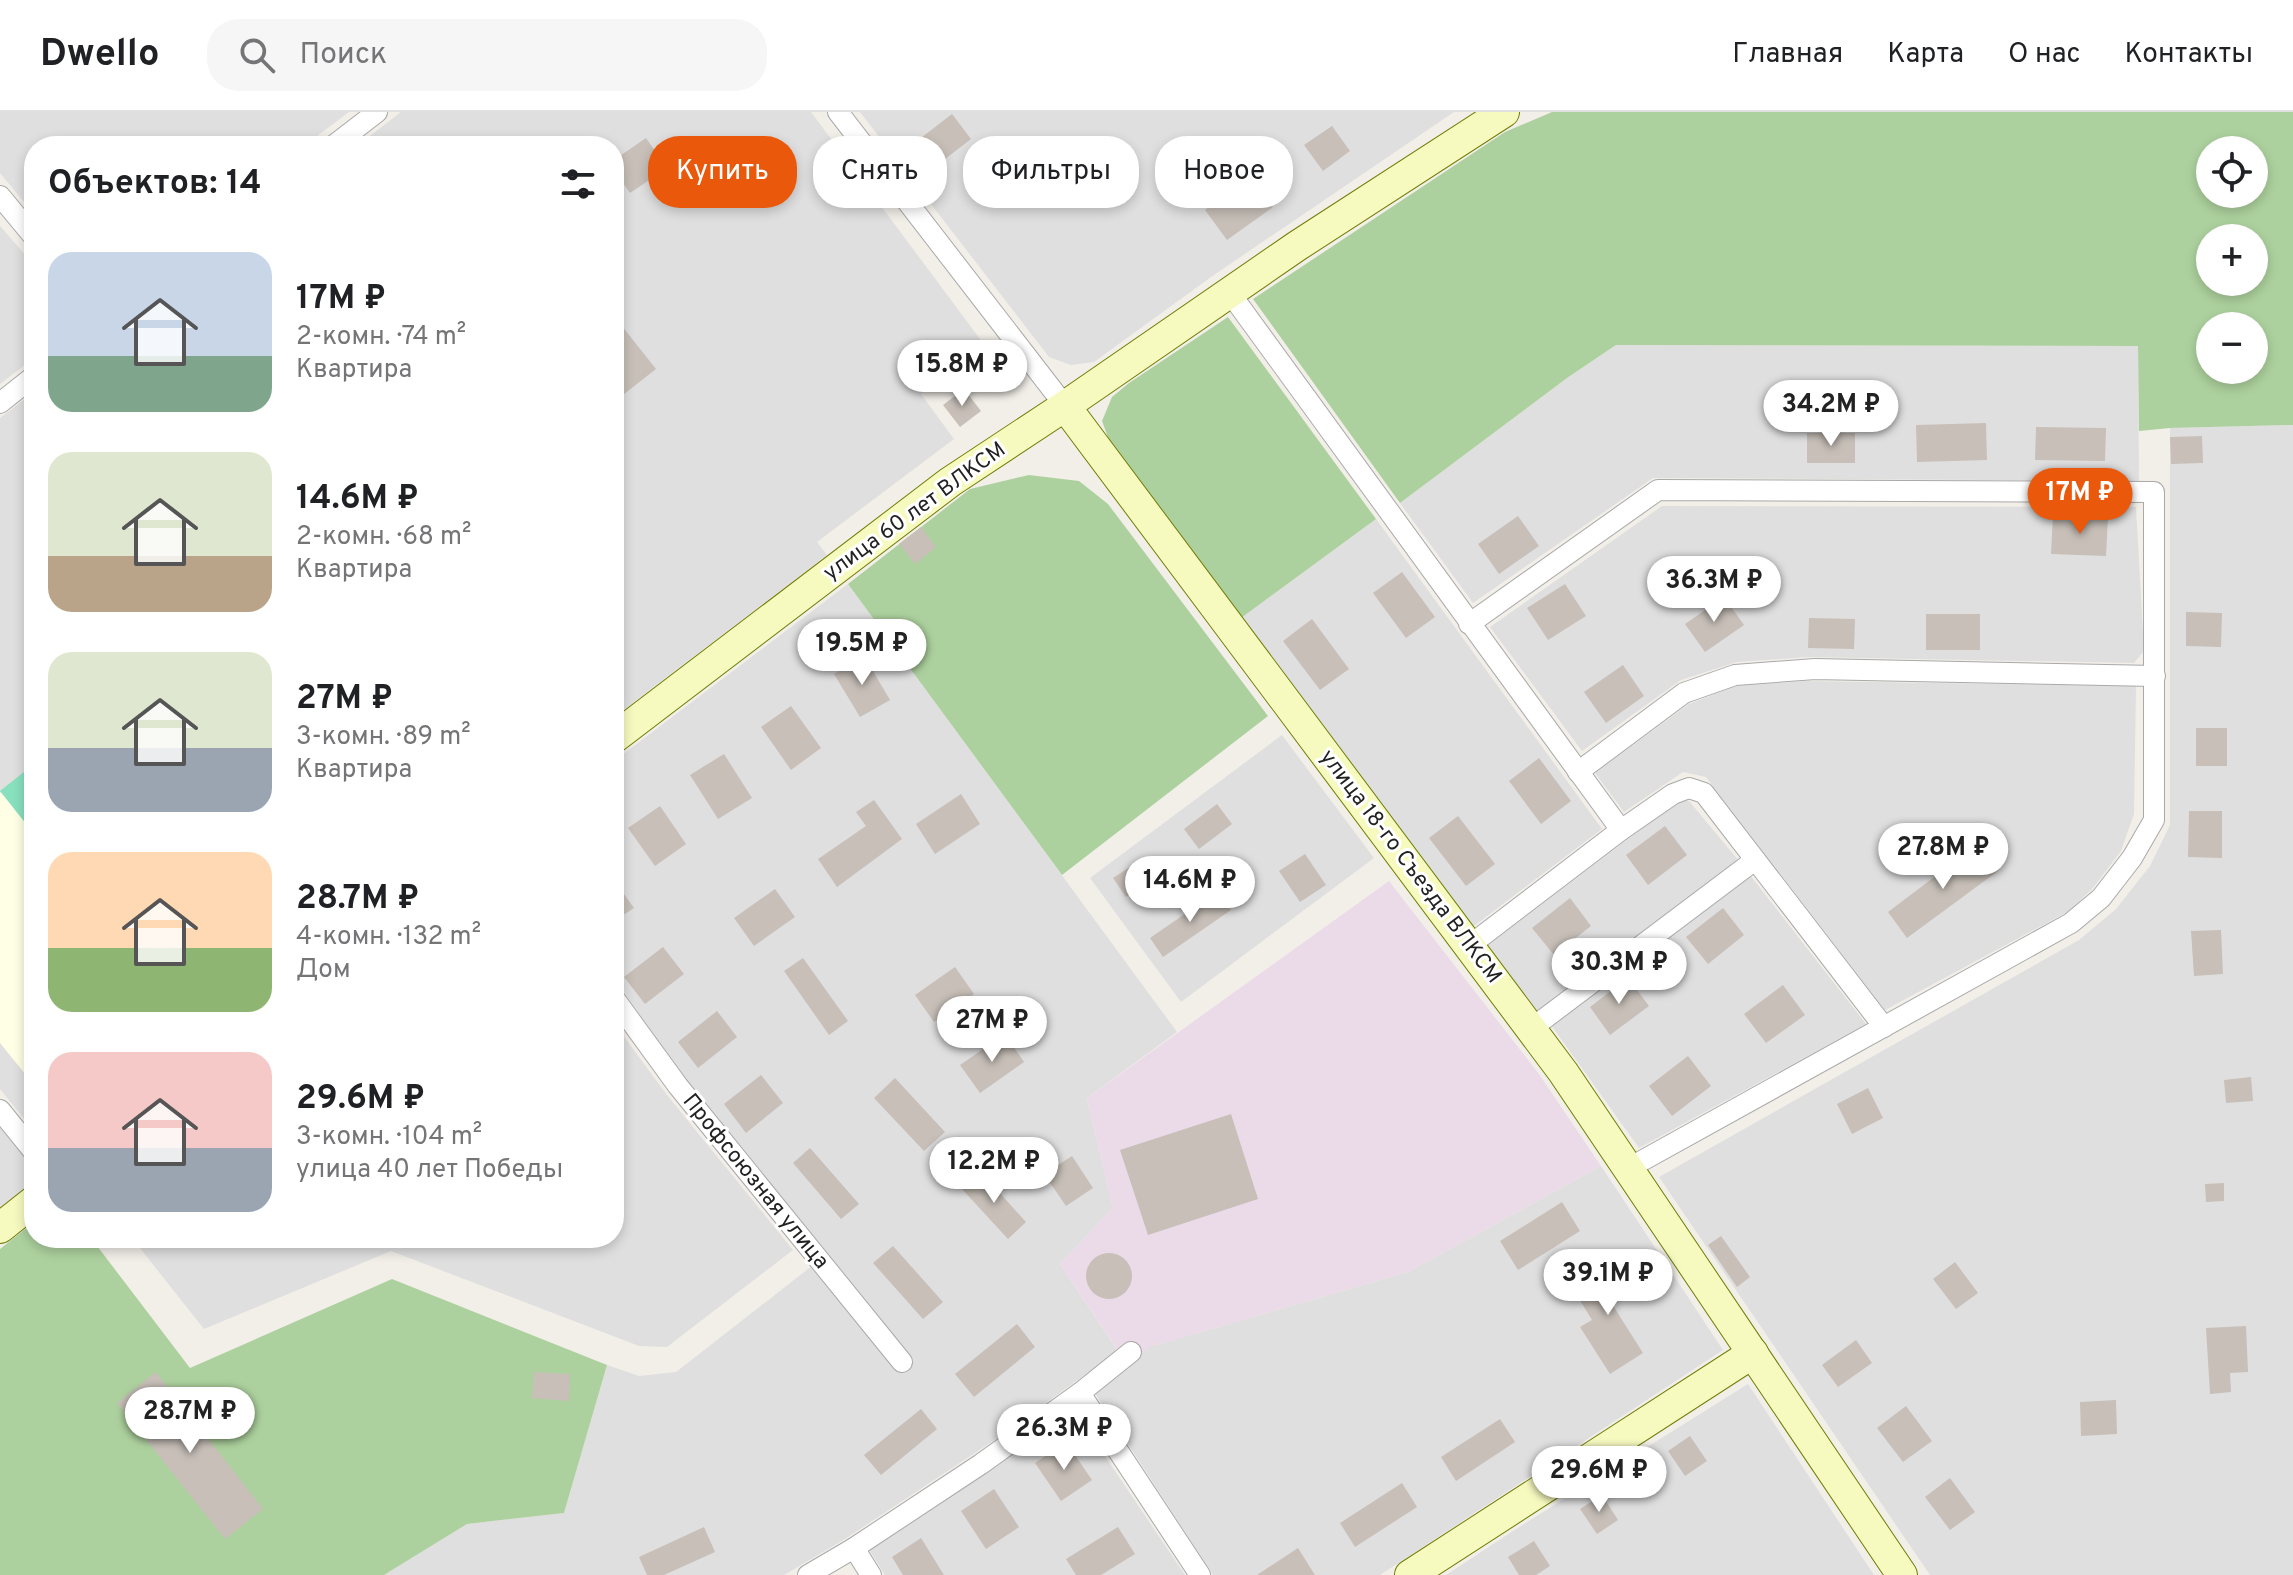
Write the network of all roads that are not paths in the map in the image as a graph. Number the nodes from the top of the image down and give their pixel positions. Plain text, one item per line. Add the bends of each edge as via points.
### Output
1 (377, 112) edge
2 (838, 112) edge
3 (1504, 112) edge
4 (346, 136) edge
5 (0, 196) edge
6 (24, 225) edge
7 (1230, 293) junction
8 (24, 384) edge
9 (0, 403) edge
10 (1065, 406) junction
11 (1469, 624) junction
12 (2155, 676) junction
13 (624, 730) edge
14 (1578, 772) junction
15 (1621, 830) junction
16 (1755, 860) junction
17 (1469, 946) junction
18 (624, 1012) edge
19 (1884, 1027) junction
20 (1532, 1028) junction
21 (0, 1110) edge
22 (24, 1140) edge
23 (1629, 1168) junction
24 (24, 1209) edge
25 (0, 1228) edge
26 (1131, 1352) dead end
27 (1753, 1353) junction
28 (902, 1362) dead end
29 (1080, 1393) junction
30 (854, 1548) junction
31 (808, 1575) edge
32 (871, 1575) edge
33 (1200, 1575) edge
34 (1410, 1575) edge
35 (1902, 1575) edge

1 - 4 street
2 - 10 street
3 - 7 street, улица 60 лет ВЛКСМ
5 - 6 street
7 - 10 street, улица 60 лет ВЛКСМ
7 - 11 street
8 - 9 street
10 - 13 street, улица 60 лет ВЛКСМ via 950,482
10 - 17 street, улица 18-го Съезда ВЛКСМ
11 - 12 street via 1658,490 2154,492
11 - 14 street
12 - 14 street via 1815,669 1735,675 1684,693
12 - 19 street via 2154,820 2132,858 2101,898 2071,923
14 - 15 street
15 - 16 street via 1689,788 1704,793
15 - 17 street
16 - 19 street
16 - 20 street
17 - 20 street, улица 18-го Съезда ВЛКСМ
18 - 28 street, Профсоюзная улица
19 - 23 street
20 - 23 street, улица 18-го Съезда ВЛКСМ
21 - 22 street
23 - 27 street, улица 18-го Съезда ВЛКСМ
24 - 25 street
26 - 29 street
27 - 34 street
27 - 35 street, улица 18-го Съезда ВЛКСМ
29 - 30 street
29 - 33 street
30 - 31 street
30 - 32 street

